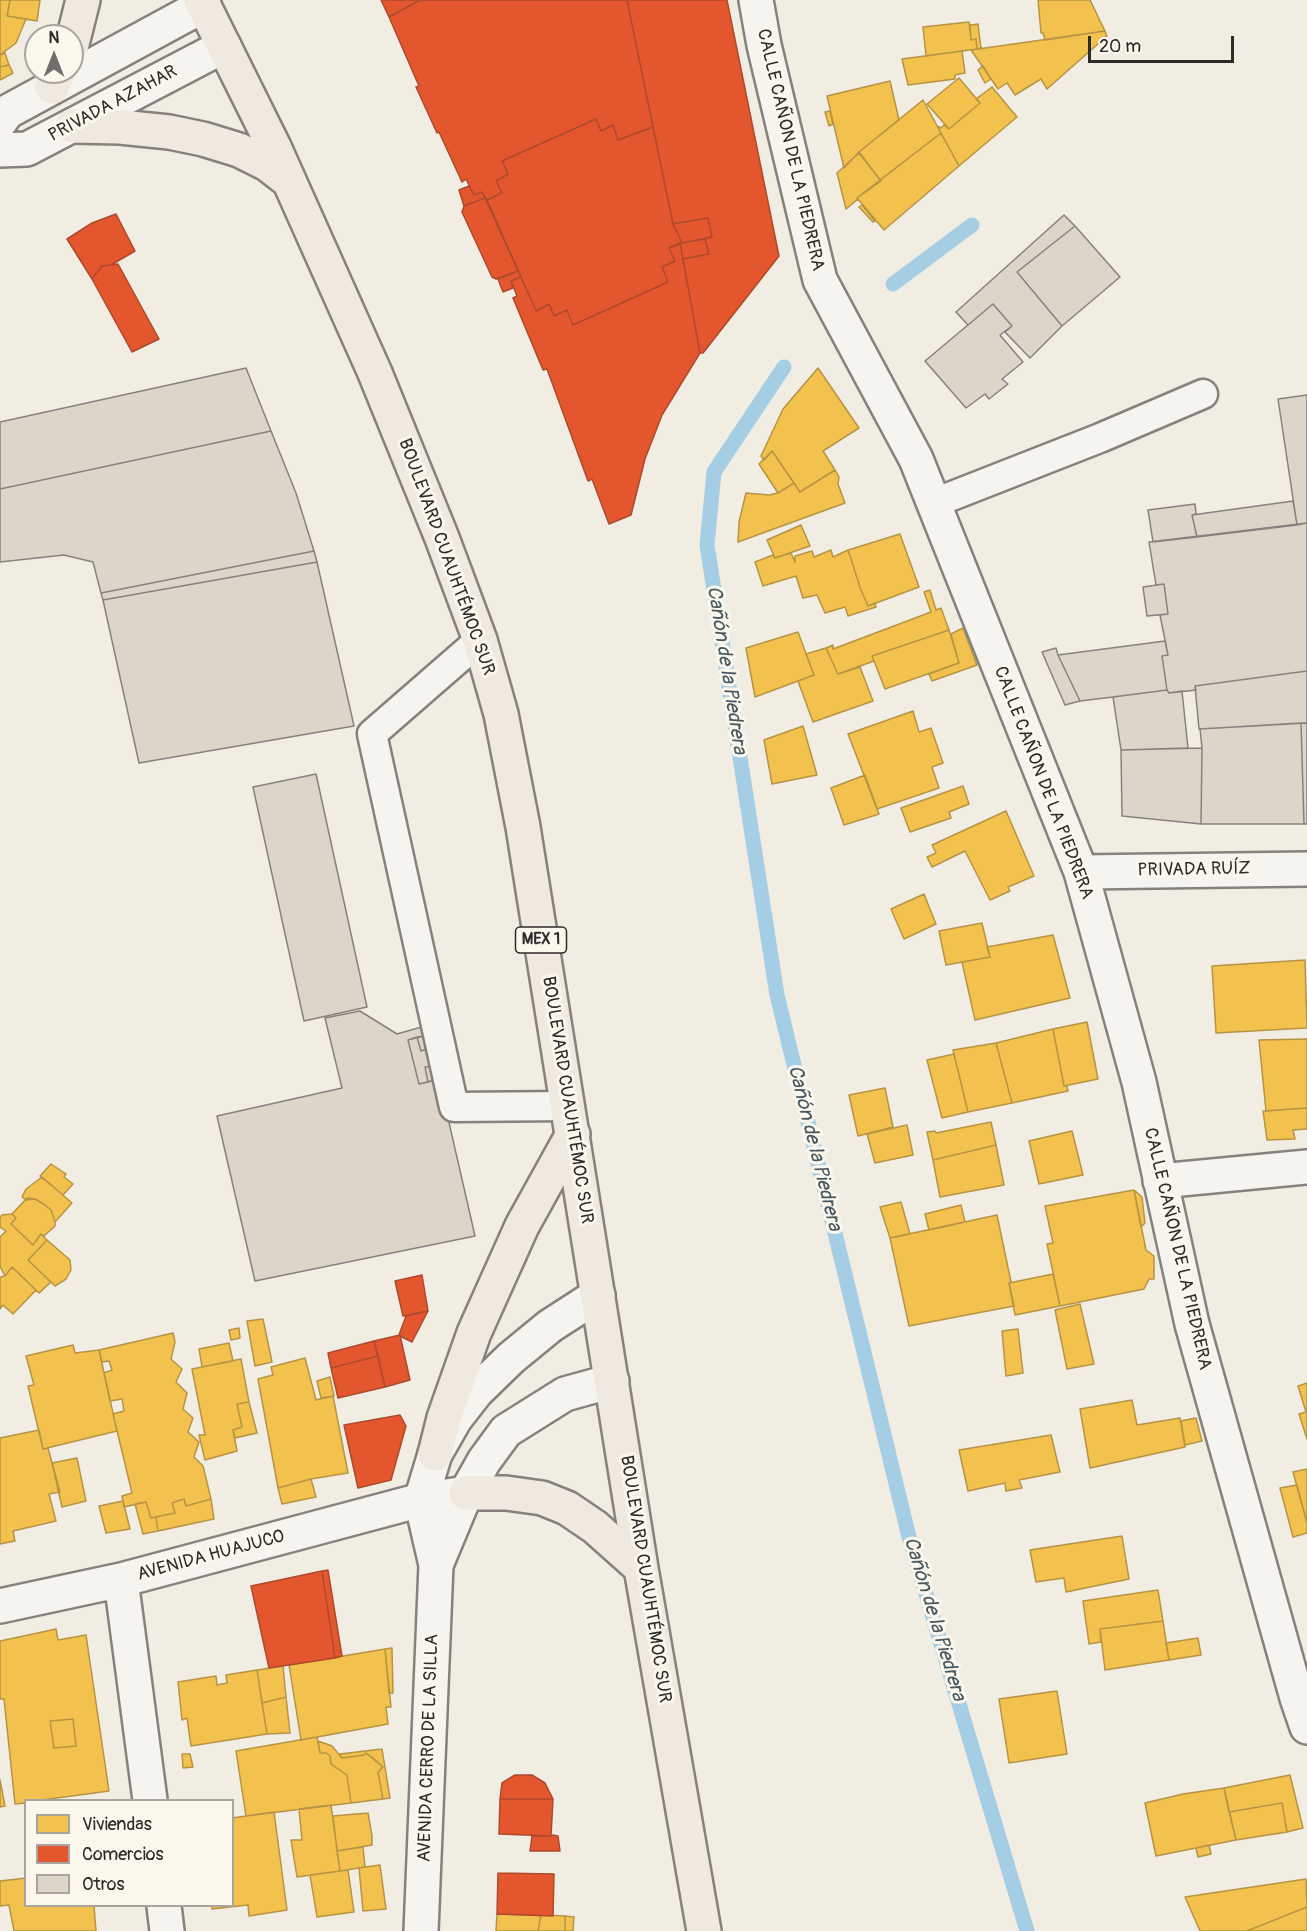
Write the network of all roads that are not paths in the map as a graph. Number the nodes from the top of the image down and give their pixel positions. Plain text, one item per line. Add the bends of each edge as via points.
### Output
1 (83, 0) edge
2 (756, 0) edge
3 (203, 3) edge
4 (77, 24) edge
5 (224, 46) junction
6 (84, 65) edge
7 (49, 84) edge
8 (0, 122) edge
9 (72, 126) junction
10 (0, 150) edge
11 (289, 182) junction
12 (1203, 394) dead end
13 (934, 503) junction
14 (480, 640) junction
15 (1307, 869) edge
16 (1081, 872) junction
17 (571, 1120) junction
18 (1307, 1167) edge
19 (1160, 1181) junction
20 (598, 1295) junction
21 (612, 1381) junction
22 (435, 1454) junction
23 (466, 1493) junction
24 (421, 1500) junction
25 (436, 1565) junction
26 (641, 1568) junction
27 (121, 1580) junction
28 (0, 1606) edge
29 (1304, 1707) edge
30 (150, 1799) edge
31 (164, 1907) edge
32 (167, 1931) edge
33 (421, 1931) edge
34 (704, 1931) edge

1 - 4 main road
2 - 13 street, CALLE CAÑON DE LA PIEDRERA via 820,280 916,459
3 - 5 main road, BOULEVARD CUAUHTÉMOC SUR / MEX 1
3 - 6 street
5 - 9 street, PRIVADA AZAHAR
5 - 11 main road, BOULEVARD CUAUHTÉMOC SUR / MEX 1
7 - 8 street via 7,111
9 - 10 street, PRIVADA AZAHAR via 27,149
9 - 11 main road via 150,130 203,139 239,150 267,164
11 - 14 main road, BOULEVARD CUAUHTÉMOC SUR / MEX 1 via 375,373
12 - 13 lane
13 - 16 street, CALLE CAÑON DE LA PIEDRERA
14 - 17 main road, BOULEVARD CUAUHTÉMOC SUR / MEX 1 via 501,714 523,827
14 - 17 lane via 372,734 454,1107
15 - 16 street, PRIVADA RUÍZ
16 - 19 street, CALLE CAÑON DE LA PIEDRERA via 1138,1082
17 - 20 main road, BOULEVARD CUAUHTÉMOC SUR / MEX 1
17 - 22 main road via 474,1333
18 - 19 street
19 - 29 street, CALLE CAÑON DE LA PIEDRERA via 1192,1324
20 - 21 main road, BOULEVARD CUAUHTÉMOC SUR / MEX 1
20 - 22 street via 550,1326 476,1392
21 - 23 street via 565,1394 506,1431
21 - 26 main road, BOULEVARD CUAUHTÉMOC SUR / MEX 1
22 - 24 street
23 - 24 street, AVENIDA HUAJUCO
23 - 25 street, AVENIDA CERRO DE LA SILLA
23 - 26 main road via 507,1493 559,1505 595,1527
24 - 25 street, AVENIDA CERRO DE LA SILLA
24 - 27 street, AVENIDA HUAJUCO
25 - 33 street, AVENIDA CERRO DE LA SILLA
26 - 34 main road, BOULEVARD CUAUHTÉMOC SUR / MEX 1
27 - 28 street, AVENIDA HUAJUCO
27 - 30 street
31 - 32 street

